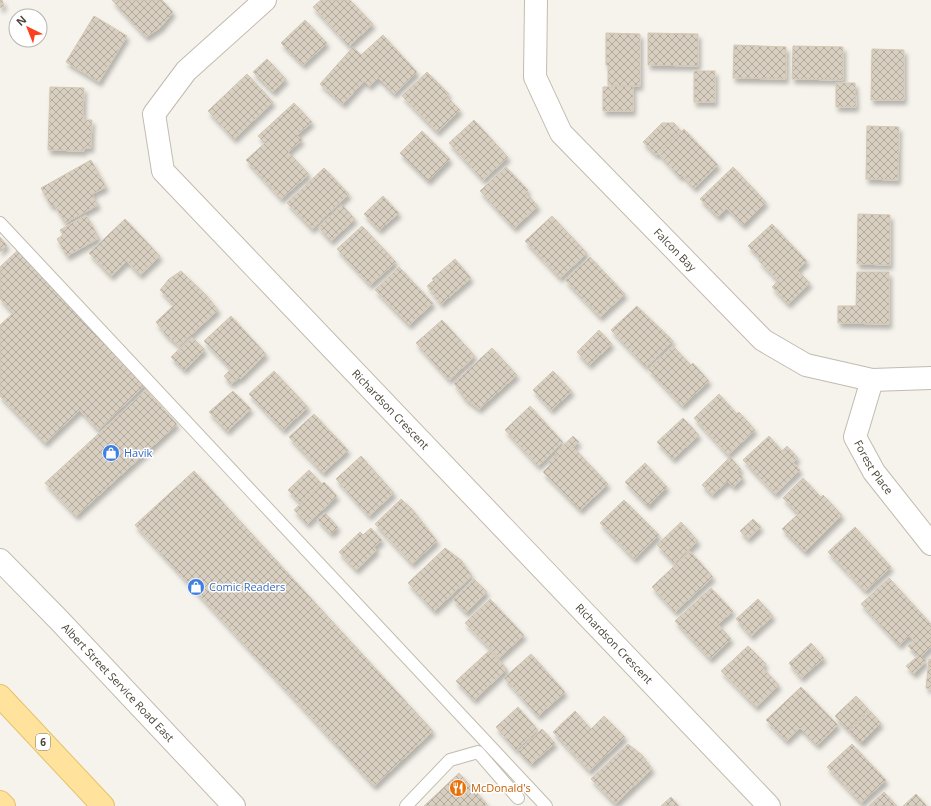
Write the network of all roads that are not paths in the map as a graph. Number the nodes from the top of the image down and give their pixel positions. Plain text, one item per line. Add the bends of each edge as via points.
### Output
1 (265, 0) edge
2 (536, 0) edge
3 (0, 223) edge
4 (931, 378) edge
5 (872, 380) junction
6 (931, 544) edge
7 (0, 560) edge
8 (0, 696) edge
9 (518, 798) dead end
10 (0, 802) edge
11 (4, 806) edge
12 (103, 806) edge
13 (234, 806) edge
14 (406, 806) edge
15 (546, 806) edge
16 (769, 806) edge

1 - 16 street, Richardson Crescent via 186,71 154,114 163,171
2 - 5 street, Falcon Bay via 535,77 561,133 762,340 806,365
3 - 15 lane
4 - 5 street, Falcon Bay
5 - 6 street, Forest Place via 855,437 874,472
7 - 13 street, Albert Street Service Road East
8 - 12 main road, 6
9 - 14 lane via 478,752 450,760
10 - 11 main road

